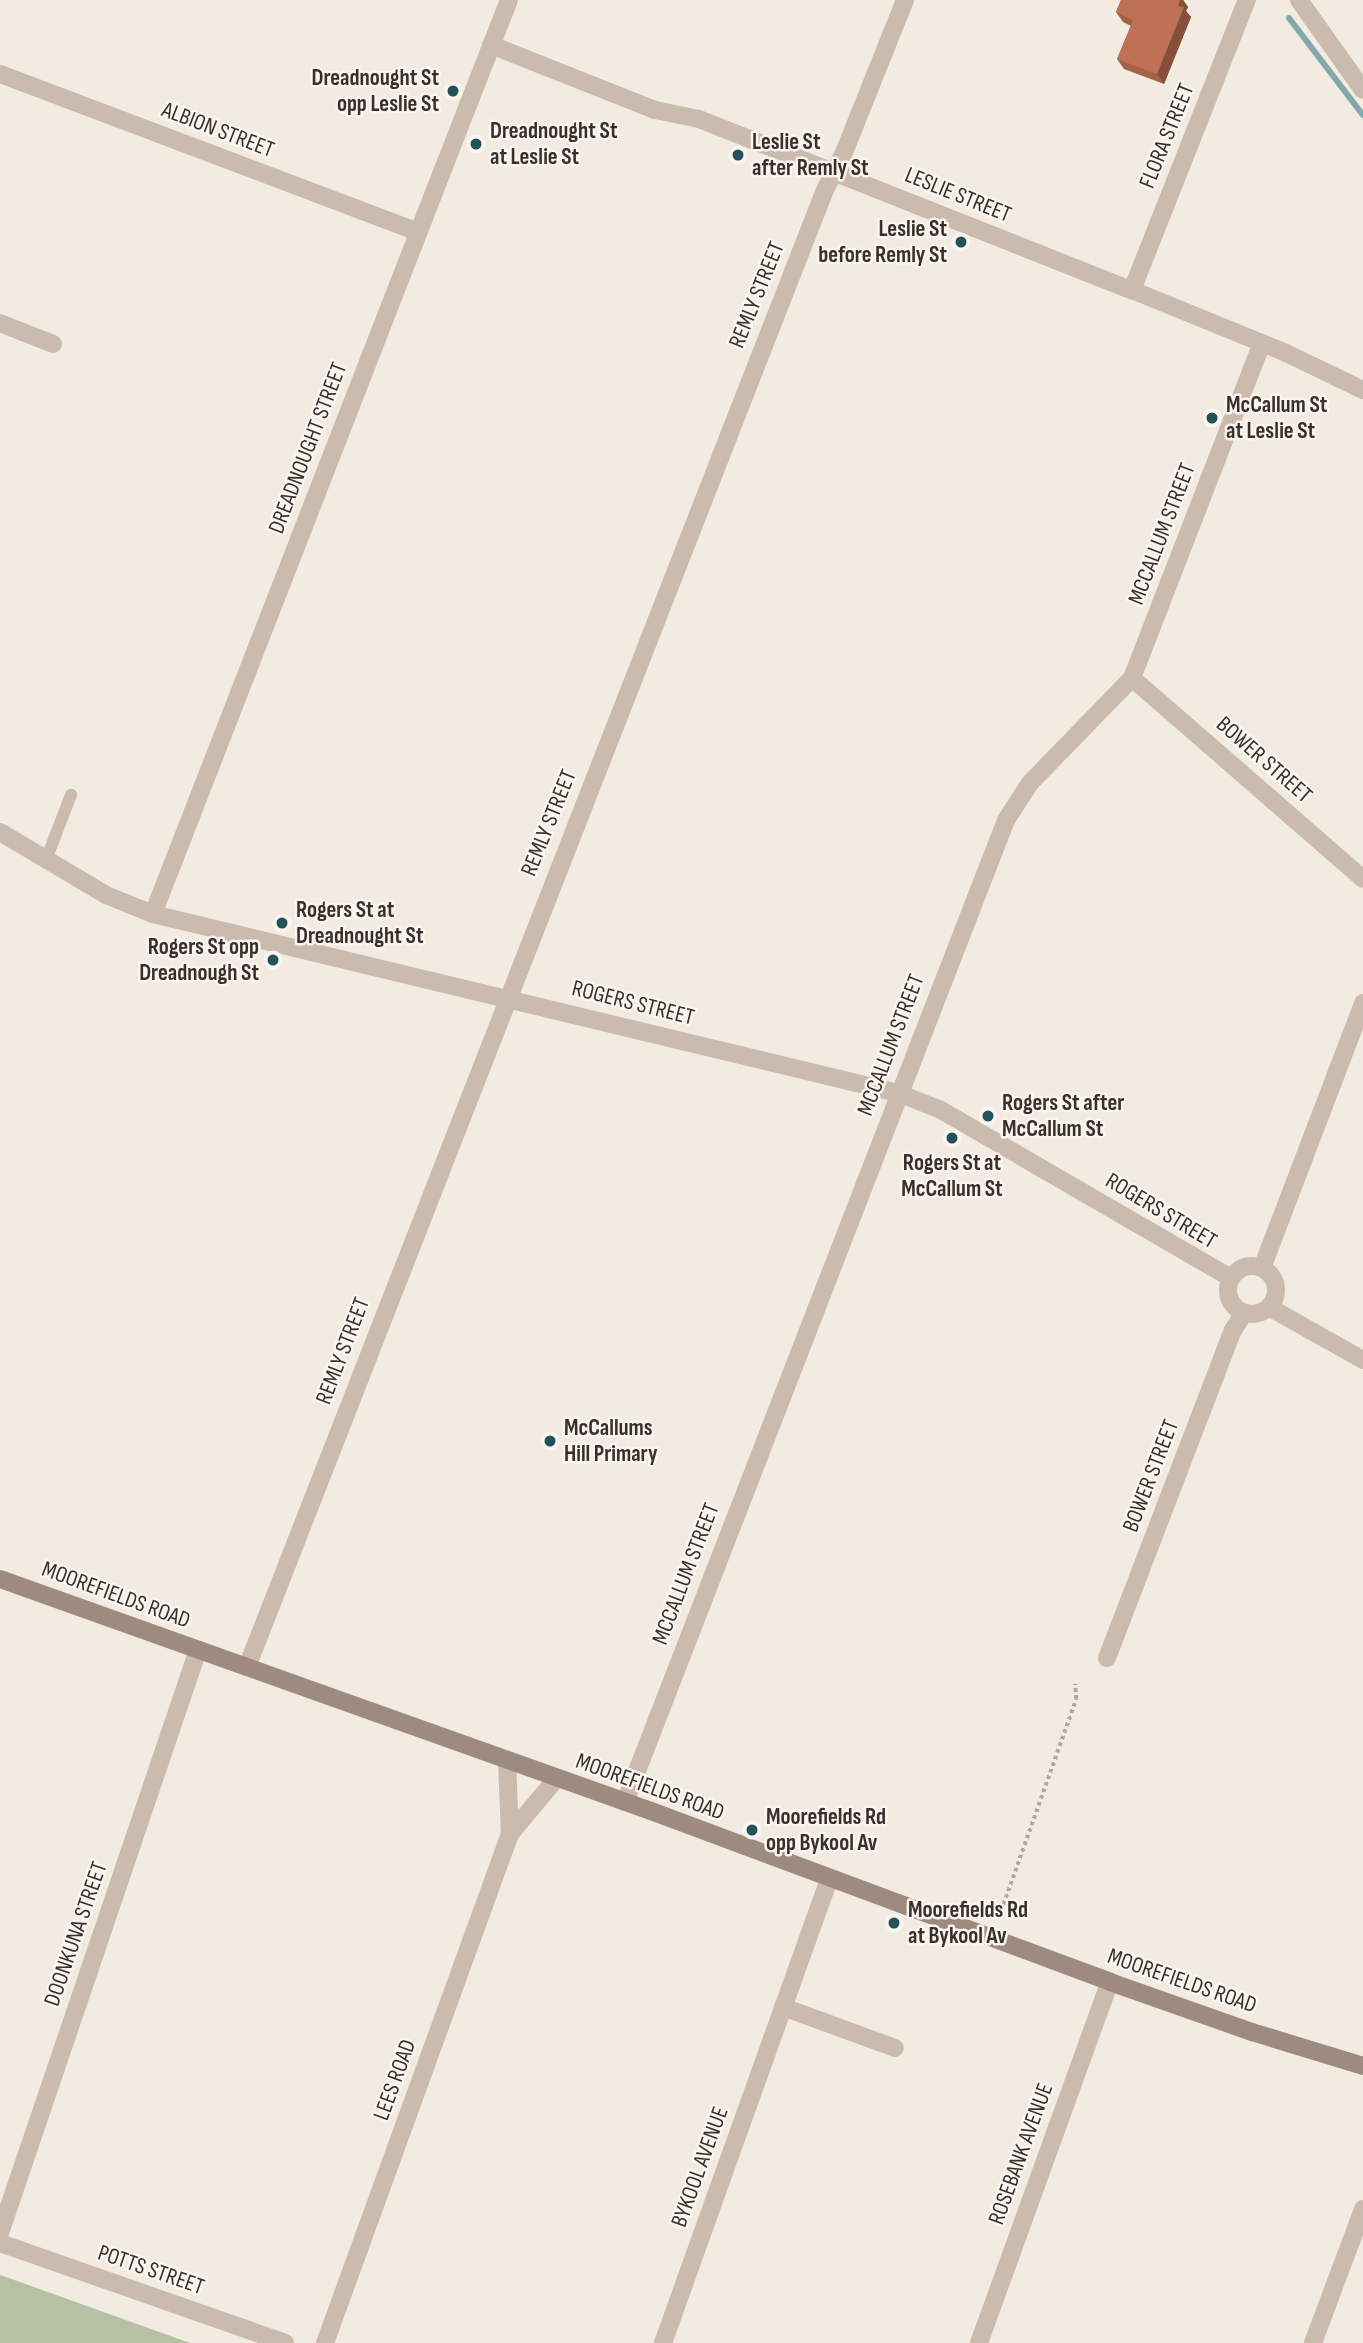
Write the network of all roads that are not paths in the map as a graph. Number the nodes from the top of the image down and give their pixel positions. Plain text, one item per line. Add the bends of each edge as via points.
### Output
1 (509, 0) edge
2 (905, 0) edge
3 (1247, 0) edge
4 (1299, 0) edge
5 (491, 45) junction
6 (0, 74) edge
7 (1363, 90) edge
8 (835, 172) junction
9 (418, 232) junction
10 (1132, 290) junction
11 (0, 323) edge
12 (1262, 343) junction
13 (53, 344) dead end
14 (1363, 390) edge
15 (1132, 678) junction
16 (71, 795) dead end
17 (0, 832) edge
18 (46, 860) junction
19 (1363, 879) edge
20 (153, 914) junction
21 (507, 998) junction
22 (1363, 1003) edge
23 (898, 1093) junction
24 (1262, 1268) junction
25 (1231, 1278) junction
26 (1269, 1307) junction
27 (1244, 1313) junction
28 (1363, 1360) edge
29 (0, 1579) edge
30 (198, 1650) junction
31 (1107, 1658) dead end
32 (247, 1667) junction
33 (508, 1762) junction
34 (556, 1779) junction
35 (625, 1802) junction
36 (510, 1834) junction
37 (829, 1879) junction
38 (1110, 1982) junction
39 (783, 2007) junction
40 (895, 2048) dead end
41 (1363, 2066) edge
42 (1363, 2209) edge
43 (0, 2233) edge
44 (0, 2244) edge
45 (285, 2343) edge
46 (325, 2343) edge
47 (663, 2343) edge
48 (979, 2343) edge
49 (1313, 2343) edge

1 - 5 street, DREADNOUGHT STREET
2 - 8 street, REMLY STREET
3 - 10 street, FLORA STREET
4 - 7 street
5 - 8 street, LESLIE STREET via 655,110 699,119
5 - 9 street, DREADNOUGHT STREET
6 - 9 street, ALBION STREET
8 - 10 street, LESLIE STREET
8 - 21 street, REMLY STREET
9 - 20 street, DREADNOUGHT STREET
10 - 12 street, LESLIE STREET
11 - 13 street
12 - 14 street, LESLIE STREET
12 - 15 street, MCCALLUM STREET
15 - 19 street, BOWER STREET
15 - 23 street, MCCALLUM STREET via 1030,783 1012,810
16 - 18 lane
17 - 18 street, ROGERS STREET
18 - 20 street, ROGERS STREET via 106,895
20 - 21 street, ROGERS STREET
21 - 23 street, ROGERS STREET
21 - 32 street, REMLY STREET
22 - 24 street
23 - 25 street, ROGERS STREET via 941,1110
23 - 35 street, MCCALLUM STREET
24 - 25 street via 1248,1266
24 - 26 street via 1275,1286
25 - 27 street via 1230,1298
26 - 27 street
26 - 28 street
27 - 31 street, BOWER STREET via 1233,1330
29 - 30 main road, MOOREFIELDS ROAD
30 - 32 main road, MOOREFIELDS ROAD
30 - 43 street, DOONKUNA STREET
32 - 33 main road, MOOREFIELDS ROAD
33 - 34 main road, MOOREFIELDS ROAD
33 - 36 street, LEES ROAD
34 - 35 main road, MOOREFIELDS ROAD
34 - 36 street, LEES ROAD
35 - 37 main road, MOOREFIELDS ROAD
36 - 46 street, LEES ROAD
37 - 38 main road, MOOREFIELDS ROAD
37 - 39 street, BYKOOL AVENUE
38 - 41 main road, MOOREFIELDS ROAD
38 - 48 street, ROSEBANK AVENUE
39 - 40 street
39 - 47 street, BYKOOL AVENUE
42 - 49 street
44 - 45 street, POTTS STREET

